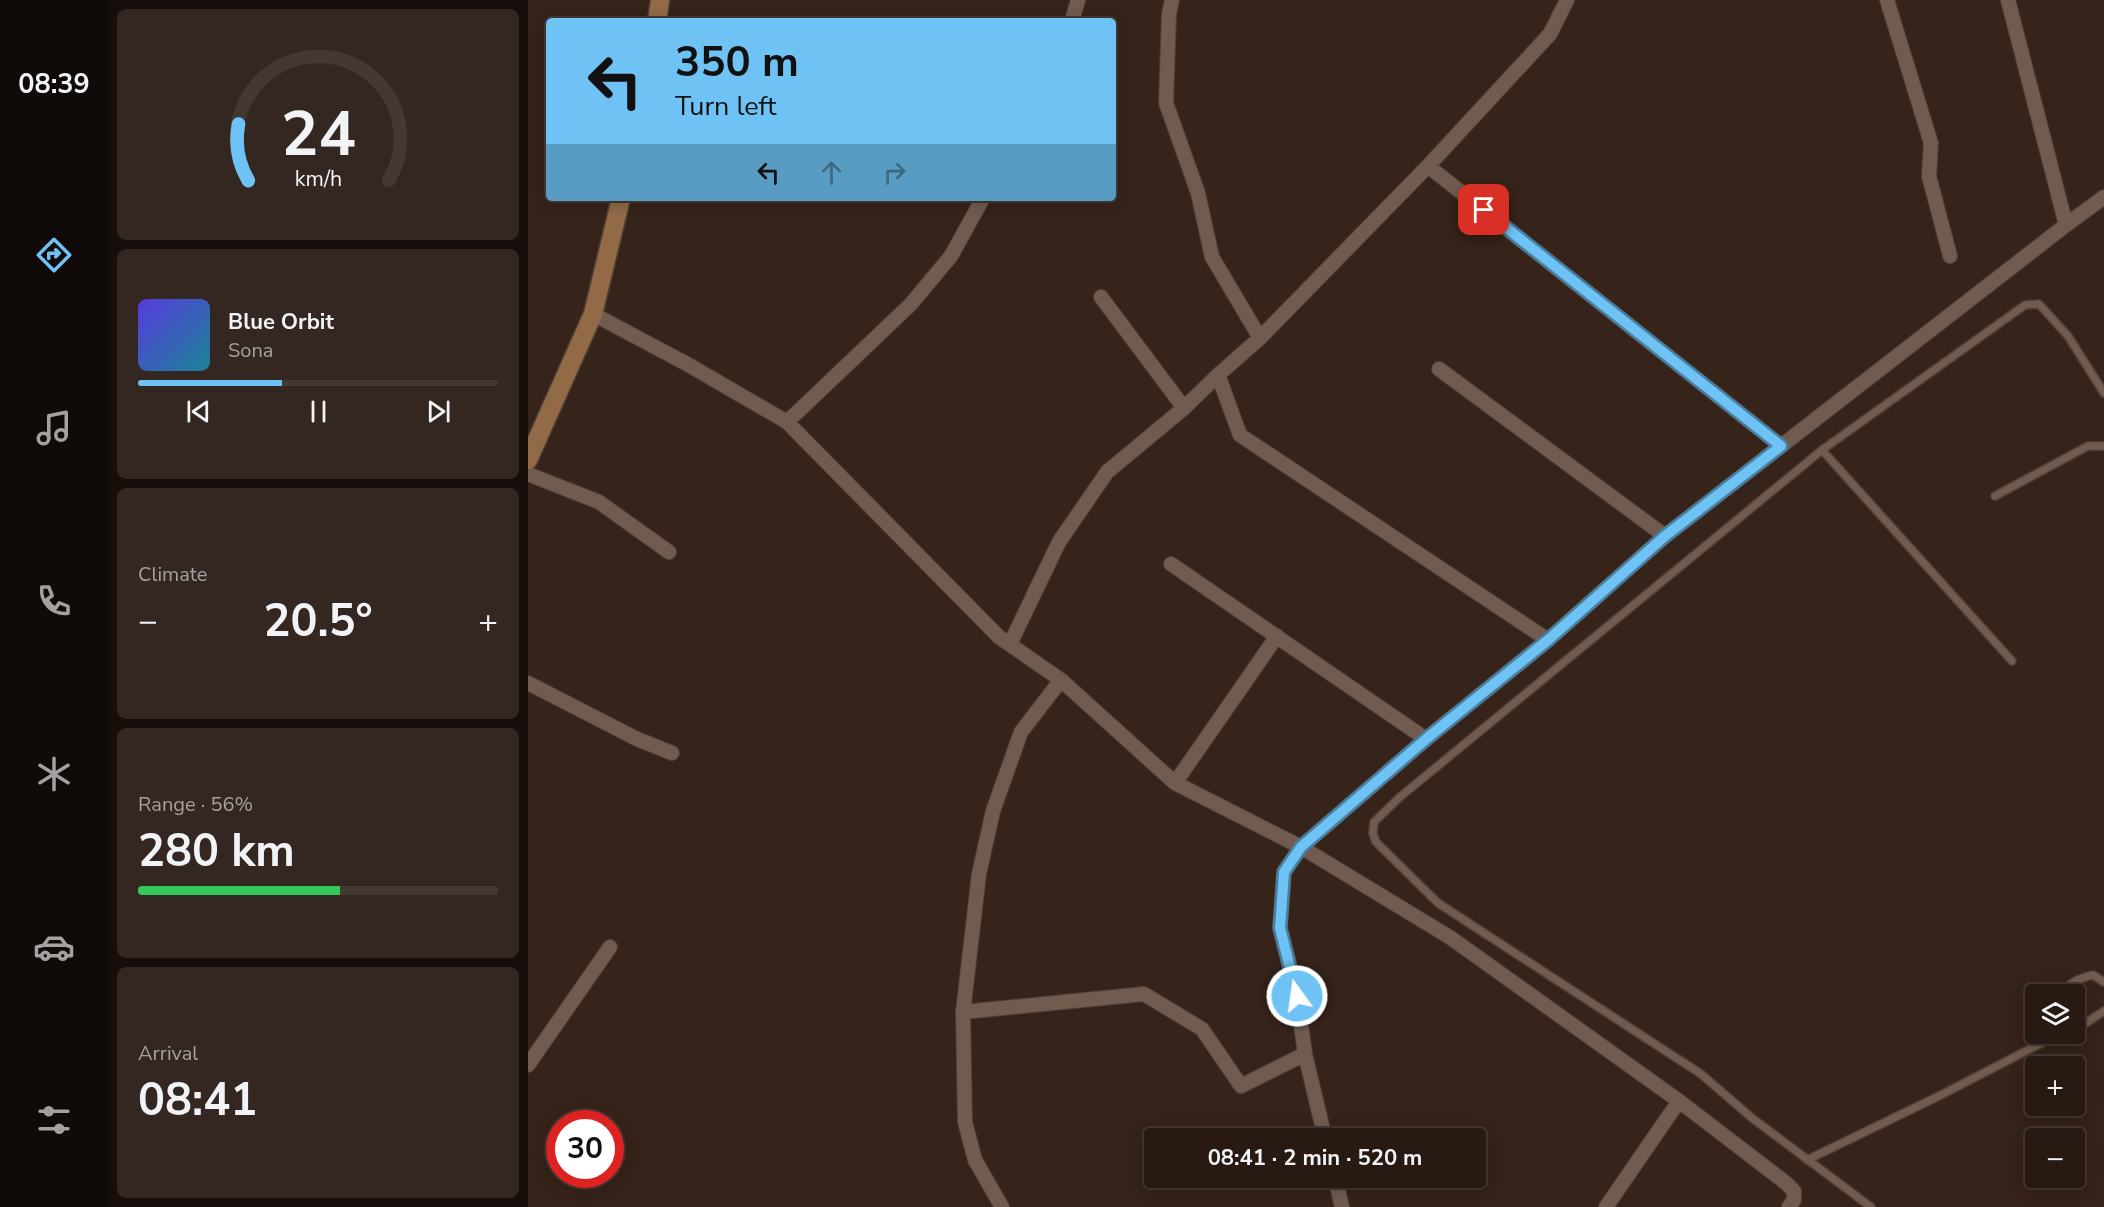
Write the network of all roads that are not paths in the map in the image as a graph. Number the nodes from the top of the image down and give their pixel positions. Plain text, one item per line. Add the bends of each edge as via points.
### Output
1 (660, 0) edge
2 (1078, 0) edge
3 (1172, 0) edge
4 (1568, 0) edge
5 (1887, 0) edge
6 (2008, 0) edge
7 (657, 18) edge
8 (1073, 18) edge
9 (1428, 166) junction
10 (2104, 197) edge
11 (620, 201) edge
12 (981, 201) edge
13 (2066, 225) junction
14 (1950, 256) dead end
15 (1101, 297) dead end
16 (593, 314) junction
17 (1260, 338) junction
18 (1439, 369) dead end
19 (1218, 375) junction
20 (2104, 393) edge
21 (1184, 408) junction
22 (787, 422) junction
23 (1781, 446) junction
24 (2104, 446) edge
25 (1822, 450) junction
26 (528, 460) edge
27 (528, 474) edge
28 (1995, 495) dead end
29 (1665, 536) junction
30 (669, 552) dead end
31 (1171, 564) dead end
32 (1277, 636) junction
33 (1548, 640) junction
34 (1010, 644) junction
35 (2012, 661) dead end
36 (1061, 680) junction
37 (528, 683) edge
38 (1426, 739) junction
39 (672, 753) dead end
40 (1175, 783) junction
41 (1301, 847) junction
42 (610, 947) dead end
43 (2104, 982) edge
44 (2072, 984) edge
45 (2104, 1011) edge
46 (963, 1012) junction
47 (2085, 1023) edge
48 (2040, 1044) edge
49 (1305, 1054) junction
50 (528, 1065) edge
51 (1679, 1101) junction
52 (1323, 1128) edge
53 (1807, 1161) junction
54 (1337, 1188) edge
55 (1002, 1207) edge
56 (1342, 1207) edge
57 (1606, 1207) edge
58 (1789, 1207) edge
59 (1871, 1207) edge

1 - 7 main road
2 - 8 street
3 - 17 street via 1166,103 1198,193 1212,257
4 - 9 street via 1550,34
5 - 14 street via 1931,143 1929,176
6 - 13 street
9 - 17 street
9 - 23 street
10 - 13 street
11 - 16 main road
12 - 22 street via 951,256 911,304
13 - 23 street
15 - 21 street
16 - 22 street
16 - 26 main road
17 - 19 street
18 - 29 street
19 - 21 street
19 - 33 street via 1240,435
20 - 25 lane via 2068,336 2039,304 2025,305
21 - 34 street via 1107,472 1059,542
22 - 34 street
23 - 29 street
24 - 28 lane via 2088,446
25 - 35 lane
25 - 53 lane via 1391,805 1374,822 1373,834 1376,842 1438,903 1701,1074
27 - 30 street via 599,502
29 - 33 street
31 - 32 street
32 - 38 street
32 - 40 street
33 - 38 street
34 - 36 street
36 - 40 street
36 - 46 street via 1021,732 993,811 979,873
37 - 39 street
38 - 41 street
40 - 41 street
41 - 49 street via 1284,872 1280,928 1297,996
41 - 51 street via 1451,938
42 - 50 street
43 - 44 lane via 2093,975
45 - 47 lane
46 - 49 street via 1144,994 1202,1029 1241,1086
46 - 55 street via 965,1122 975,1160
48 - 53 lane
49 - 52 street
51 - 57 street
51 - 58 street via 1786,1183 1794,1191
53 - 59 lane
54 - 56 street

